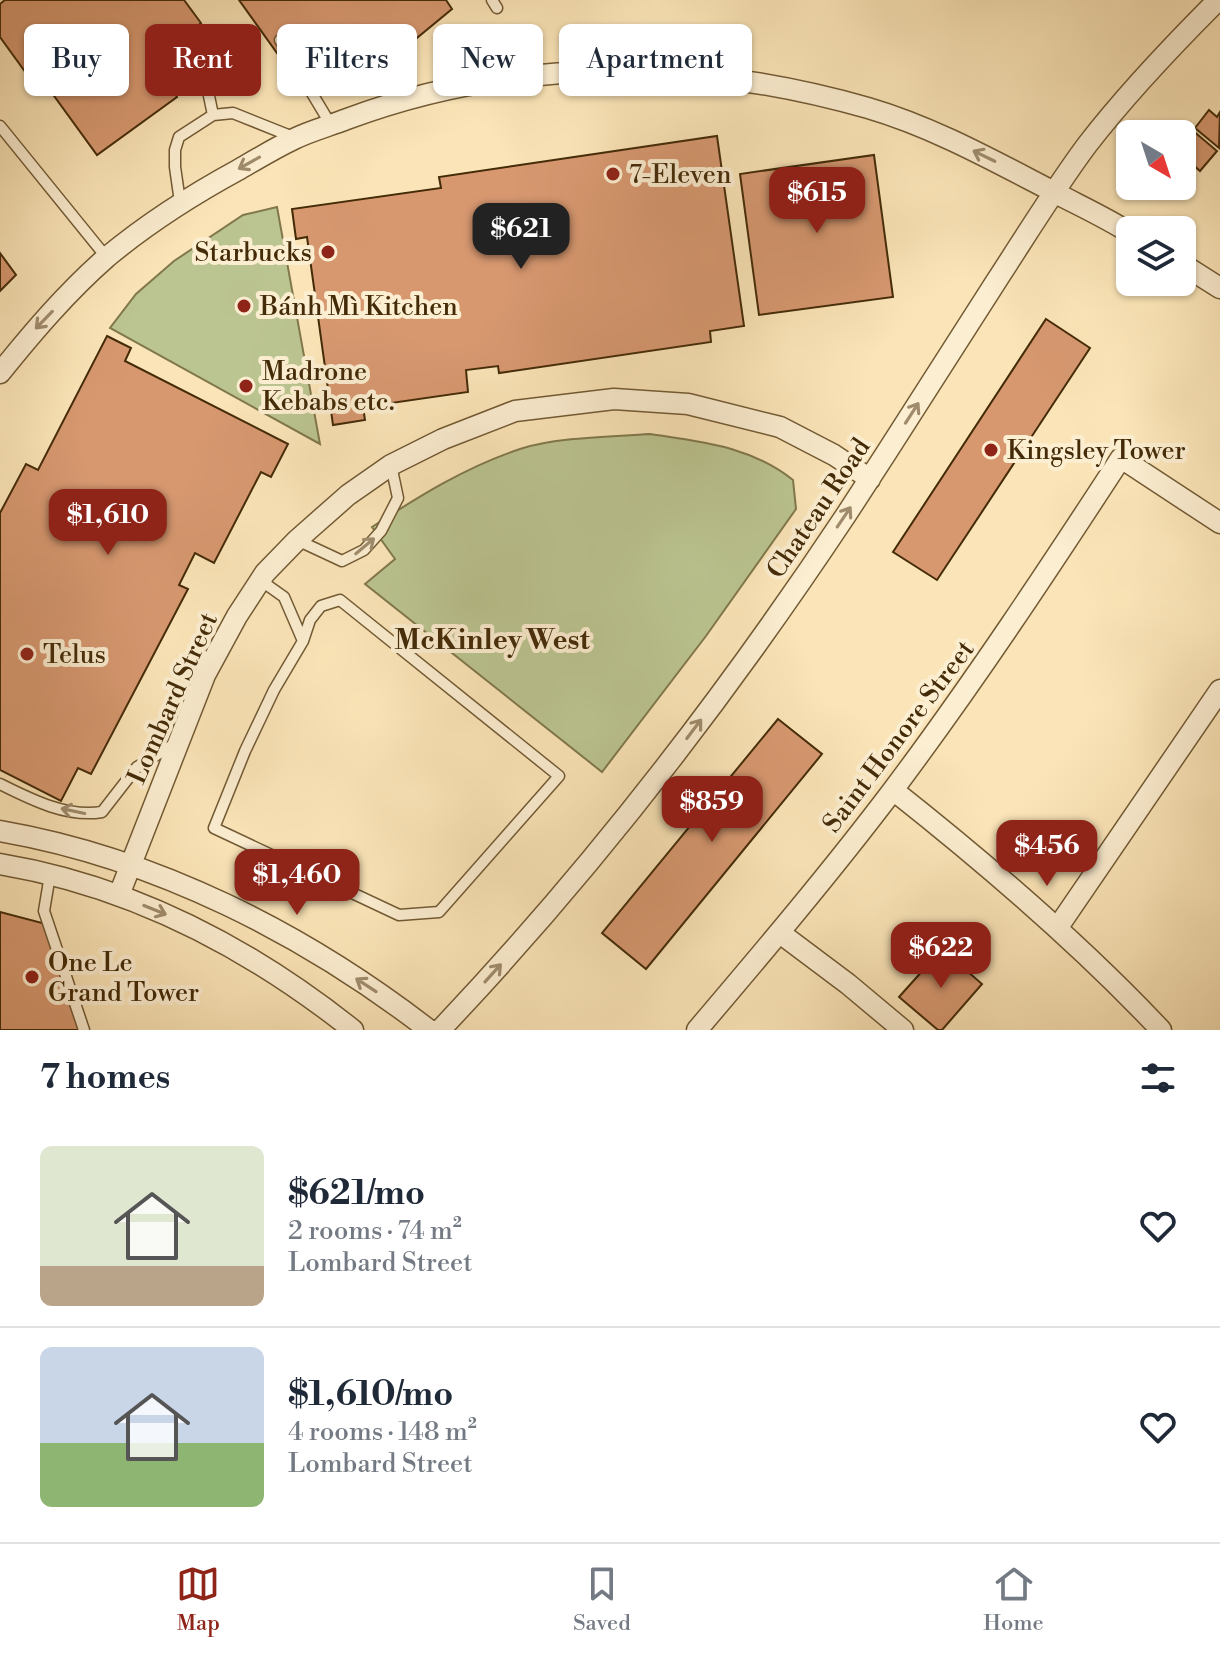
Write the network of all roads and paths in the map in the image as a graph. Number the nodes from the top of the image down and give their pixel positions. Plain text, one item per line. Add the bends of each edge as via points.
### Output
1 (1218, 0) edge
2 (209, 96) edge
3 (314, 96) edge
4 (213, 115) junction
5 (331, 125) junction
6 (0, 126) edge
7 (295, 138) junction
8 (1053, 192) junction
9 (180, 202) junction
10 (1116, 226) edge
11 (107, 258) junction
12 (1196, 272) edge
13 (1218, 284) edge
14 (0, 373) edge
15 (391, 465) junction
16 (870, 479) junction
17 (1220, 523) edge
18 (297, 540) junction
19 (260, 580) junction
20 (303, 641) junction
21 (1220, 690) edge
22 (178, 742) junction
23 (0, 784) edge
24 (893, 790) junction
25 (0, 831) edge
26 (0, 864) edge
27 (130, 866) junction
28 (50, 875) junction
29 (119, 895) junction
30 (1058, 927) junction
31 (780, 933) junction
32 (84, 1030) edge
33 (353, 1030) edge
34 (429, 1030) edge
35 (440, 1030) edge
36 (697, 1030) edge
37 (903, 1030) edge
38 (1161, 1030) edge

1 - 8 street, Chateau Road via 1110,116
2 - 4 lane
3 - 5 lane
4 - 7 lane via 233,113
4 - 9 lane via 179,137 175,167
5 - 7 street
8 -> 5 street via 938,134 869,108 798,89 653,70 579,71 450,87
6 - 11 lane
7 -> 9 street
8 - 10 street
16 -> 8 street, Chateau Road
9 - 11 street
11 -> 14 street via 40,324
12 - 13 street
15 - 16 street, Lombard Street via 515,411 614,399 688,404 780,427
15 - 18 street, Lombard Street
18 -> 15 lane via 342,561 364,550 398,498
35 -> 16 street, Chateau Road via 649,790
17 - 24 street, Saint Honore Street via 1121,458 1011,627
18 - 19 street, Lombard Street
19 - 20 lane via 284,597
19 - 22 street, Lombard Street via 205,675
20 - 20 lane via 321,606 340,600 559,776 439,912 399,915 214,828 274,690
21 - 30 street
22 -> 23 lane via 137,767 102,812 38,803
22 - 27 street, Lombard Street
24 - 30 street
24 - 31 street, Saint Honore Street
25 - 27 street
26 - 28 street
27 - 29 street, Lombard Street
34 -> 27 street via 312,949 223,903
28 - 29 street
28 - 32 lane via 44,911
29 -> 33 street via 248,955
30 - 38 street
31 - 36 street, Saint Honore Street
31 - 37 street

